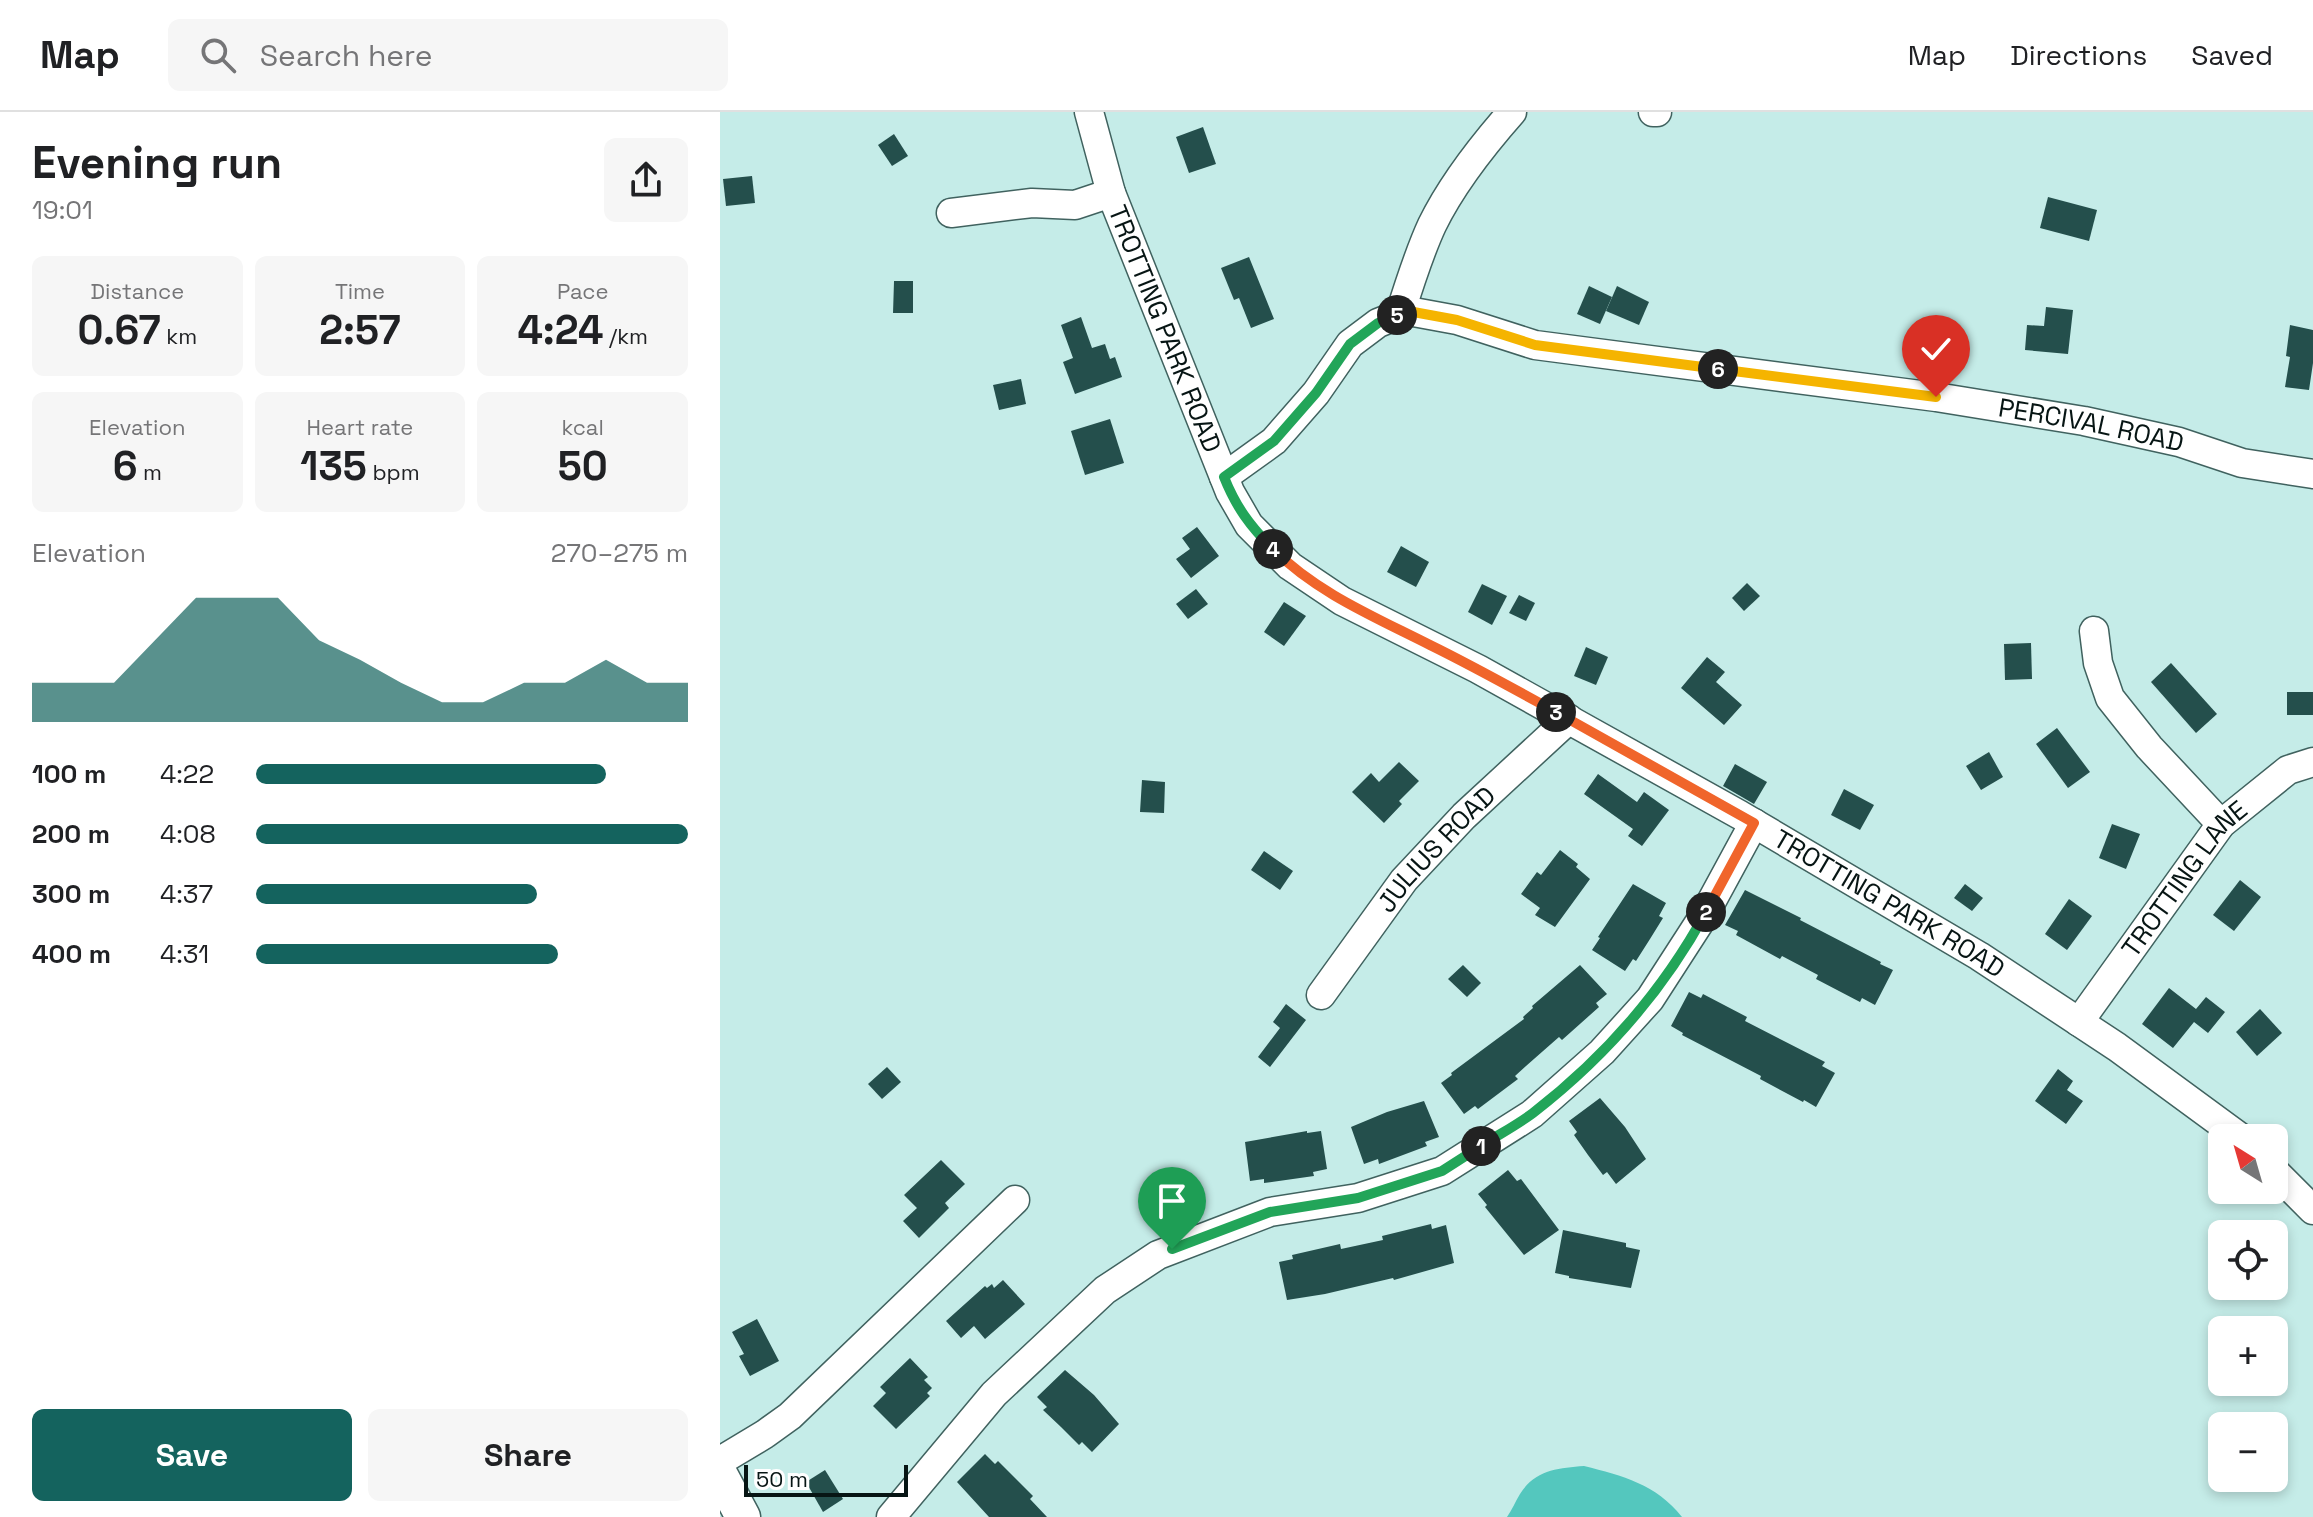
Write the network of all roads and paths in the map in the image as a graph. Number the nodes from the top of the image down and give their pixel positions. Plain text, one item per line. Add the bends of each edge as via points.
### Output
1 (1089, 112) edge
2 (1512, 112) edge
3 (1111, 193) junction
4 (951, 213) dead end
5 (1400, 314) junction
6 (2313, 474) edge
7 (1224, 477) junction
8 (2094, 631) dead end
9 (1569, 719) junction
10 (2313, 762) edge
11 (1754, 823) junction
12 (2221, 824) junction
13 (1321, 995) dead end
14 (2079, 1022) junction
15 (2222, 1124) edge
16 (2288, 1185) edge
17 (1015, 1200) dead end
18 (2313, 1210) edge
19 (720, 1461) edge
20 (720, 1474) edge
21 (743, 1517) edge
22 (891, 1517) edge

1 - 3 street, TROTTING PARK ROAD
2 - 5 street via 1461,177 1432,225
3 - 4 street via 1075,205 1032,203
3 - 7 street, TROTTING PARK ROAD
5 - 6 street, PERCIVAL ROAD via 1457,320 1535,345 2084,421 2179,442 2242,463
5 - 7 street via 1350,344 1274,441
7 - 9 street, TROTTING PARK ROAD via 1249,525 1290,566 1342,601
8 - 12 street via 2110,698
9 - 11 street, TROTTING PARK ROAD
9 - 13 street, JULIUS ROAD via 1404,880
10 - 12 street, TROTTING LANE via 2288,770
11 - 14 street, TROTTING PARK ROAD via 1979,956
11 - 22 street via 1650,999 1602,1052 1532,1114 1442,1171 1358,1198 1270,1212 1158,1255 1105,1290 994,1394
12 - 14 street, TROTTING LANE
14 - 15 street, TROTTING PARK ROAD
16 - 18 street
17 - 19 street via 790,1416
20 - 21 main road

